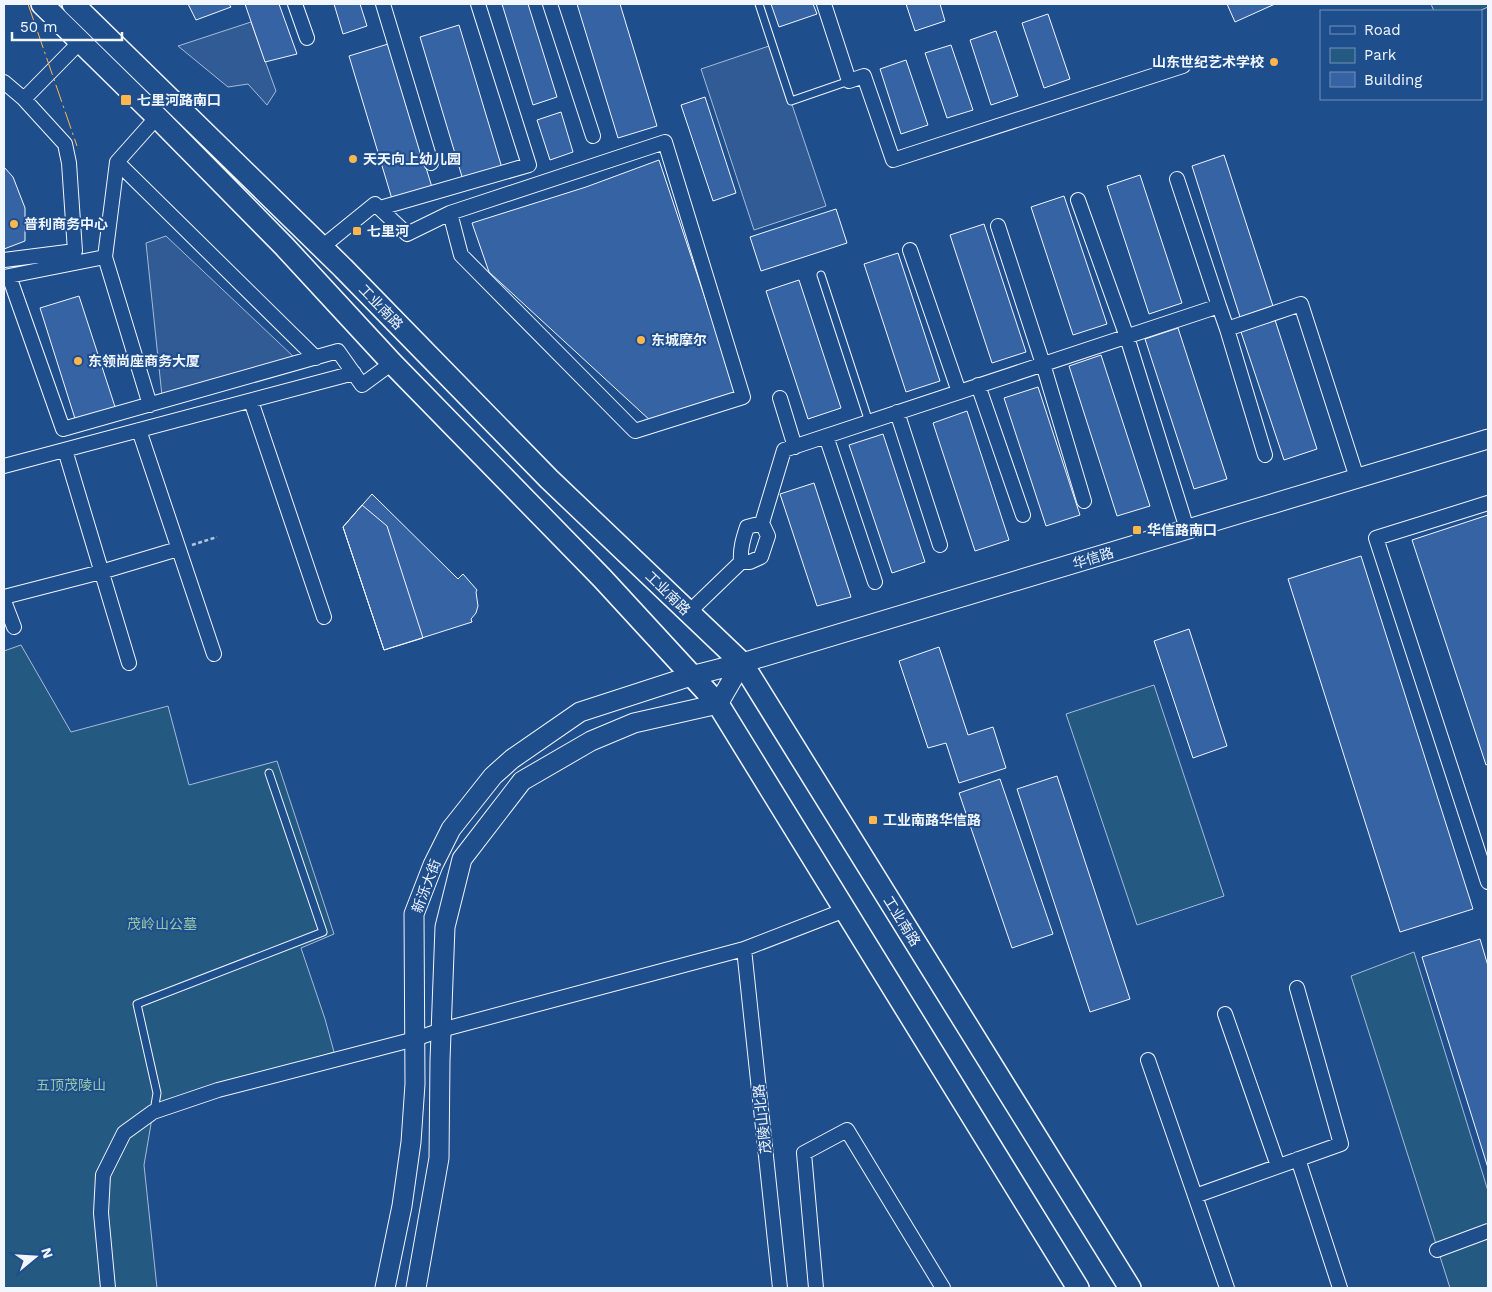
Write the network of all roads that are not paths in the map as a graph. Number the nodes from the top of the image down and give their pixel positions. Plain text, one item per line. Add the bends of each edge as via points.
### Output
1 (42, 4) edge
2 (74, 4) edge
3 (295, 4) edge
4 (384, 4) edge
5 (478, 4) edge
6 (550, 4) edge
7 (759, 4) edge
8 (824, 4) edge
9 (307, 38) dead end
10 (80, 42) junction
11 (1183, 66) dead end
12 (849, 81) junction
13 (4, 82) edge
14 (24, 99) junction
15 (157, 117) junction
16 (593, 136) dead end
17 (117, 162) junction
18 (431, 163) dead end
19 (1177, 179) dead end
20 (1078, 200) dead end
21 (380, 208) junction
22 (450, 213) junction
23 (998, 226) dead end
24 (322, 247) junction
25 (910, 250) dead end
26 (105, 257) junction
27 (4, 260) edge
28 (821, 275) dead end
29 (7, 277) edge
30 (1219, 306) junction
31 (1227, 329) junction
32 (1127, 336) junction
33 (316, 358) junction
34 (392, 363) junction
35 (1043, 364) junction
36 (354, 374) junction
37 (978, 385) junction
38 (959, 392) junction
39 (780, 398) dead end
40 (251, 401) junction
41 (150, 405) junction
42 (897, 412) junction
43 (869, 422) junction
44 (138, 430) junction
45 (826, 436) junction
46 (1488, 439) edge
47 (795, 446) junction
48 (65, 450) junction
49 (1265, 455) dead end
50 (4, 466) edge
51 (1357, 478) junction
52 (1084, 501) dead end
53 (1488, 503) edge
54 (1023, 515) dead end
55 (762, 523) junction
56 (1187, 529) junction
57 (940, 545) dead end
58 (178, 549) junction
59 (741, 562) junction
60 (101, 572) junction
61 (875, 582) dead end
62 (4, 599) edge
63 (688, 613) junction
64 (324, 617) dead end
65 (14, 628) dead end
66 (214, 654) dead end
67 (129, 664) dead end
68 (742, 664) junction
69 (691, 676) junction
70 (718, 704) junction
71 (269, 773) dead end
72 (1488, 882) edge
73 (845, 910) junction
74 (744, 949) junction
75 (1297, 988) dead end
76 (1225, 1014) dead end
77 (441, 1030) junction
78 (414, 1039) junction
79 (1148, 1060) dead end
80 (154, 1112) junction
81 (1298, 1159) junction
82 (1278, 1166) junction
83 (1195, 1196) junction
84 (1488, 1232) edge
85 (1437, 1250) dead end
86 (108, 1288) edge
87 (385, 1288) edge
88 (416, 1288) edge
89 (780, 1288) edge
90 (816, 1288) edge
91 (942, 1288) edge
92 (1078, 1288) edge
93 (1130, 1288) edge
94 (1227, 1288) edge
95 (1340, 1288) edge

1 - 10 main road
2 - 24 main road, 工业南路
3 - 9 street
4 - 18 street
5 - 21 street via 529,165
6 - 16 street
7 - 12 lane via 791,100
8 - 12 street
10 - 14 street
10 - 15 main road
11 - 12 street via 893,160 864,76
13 - 14 street
14 - 27 street via 65,144 75,251
15 - 17 street
15 - 34 main road via 284,246
17 - 26 street
17 - 33 street
19 - 30 street
20 - 32 street
21 - 22 street via 407,234
21 - 24 street via 375,204
22 - 22 street via 461,255 635,431 743,398 665,142
23 - 35 street
24 - 63 main road, 工业南路 via 548,478
25 - 38 street
26 - 29 street
26 - 41 street
28 - 43 lane
29 - 41 street via 63,429
30 - 31 street
30 - 32 street
31 - 49 street
31 - 51 street via 1301,304
32 - 35 street
32 - 56 street
33 - 36 street via 338,351
33 - 41 street
34 - 36 street via 362,385
34 - 69 main road via 602,578
35 - 37 street
35 - 52 street
36 - 40 street
37 - 38 street
37 - 54 street
38 - 42 street
39 - 47 street
40 - 44 street
40 - 64 street
42 - 43 street
42 - 57 street
43 - 45 street
44 - 48 street
44 - 58 street
45 - 47 street
45 - 61 street
46 - 51 main road, 华信路
47 - 55 street via 784,450
48 - 50 street
48 - 60 street
51 - 56 main road, 华信路
53 - 72 street via 1376,538
55 - 59 street via 747,527 740,551
55 - 59 street via 768,536 761,557
56 - 68 main road, 华信路
58 - 60 street
58 - 66 street
59 - 63 street
60 - 62 street
60 - 67 street
62 - 65 street
63 - 68 main road, 工业南路
68 - 69 main road, 新泺大街
68 - 70 main road
68 - 93 main road, 工业南路
69 - 70 main road
69 - 78 main road, 新泺大街 via 580,712 493,776 451,829 414,914
70 - 73 main road
70 - 77 main road, 新泺大街 via 634,723 591,741 522,781 462,860 444,927
71 - 80 lane via 323,932 137,1004 157,1093
73 - 74 street
73 - 92 main road
74 - 77 street
74 - 89 street, 茂陵山北路
75 - 81 street via 1341,1144
76 - 82 street
77 - 78 street
77 - 88 main road, 新泺大街 via 439,1158
78 - 80 street via 218,1090
78 - 87 main road, 新泺大街 via 411,1142
79 - 83 street
80 - 86 street via 124,1133 103,1175 101,1214
81 - 82 street
81 - 95 street
82 - 83 street
83 - 94 street
84 - 85 street
90 - 91 street via 804,1153 847,1130

